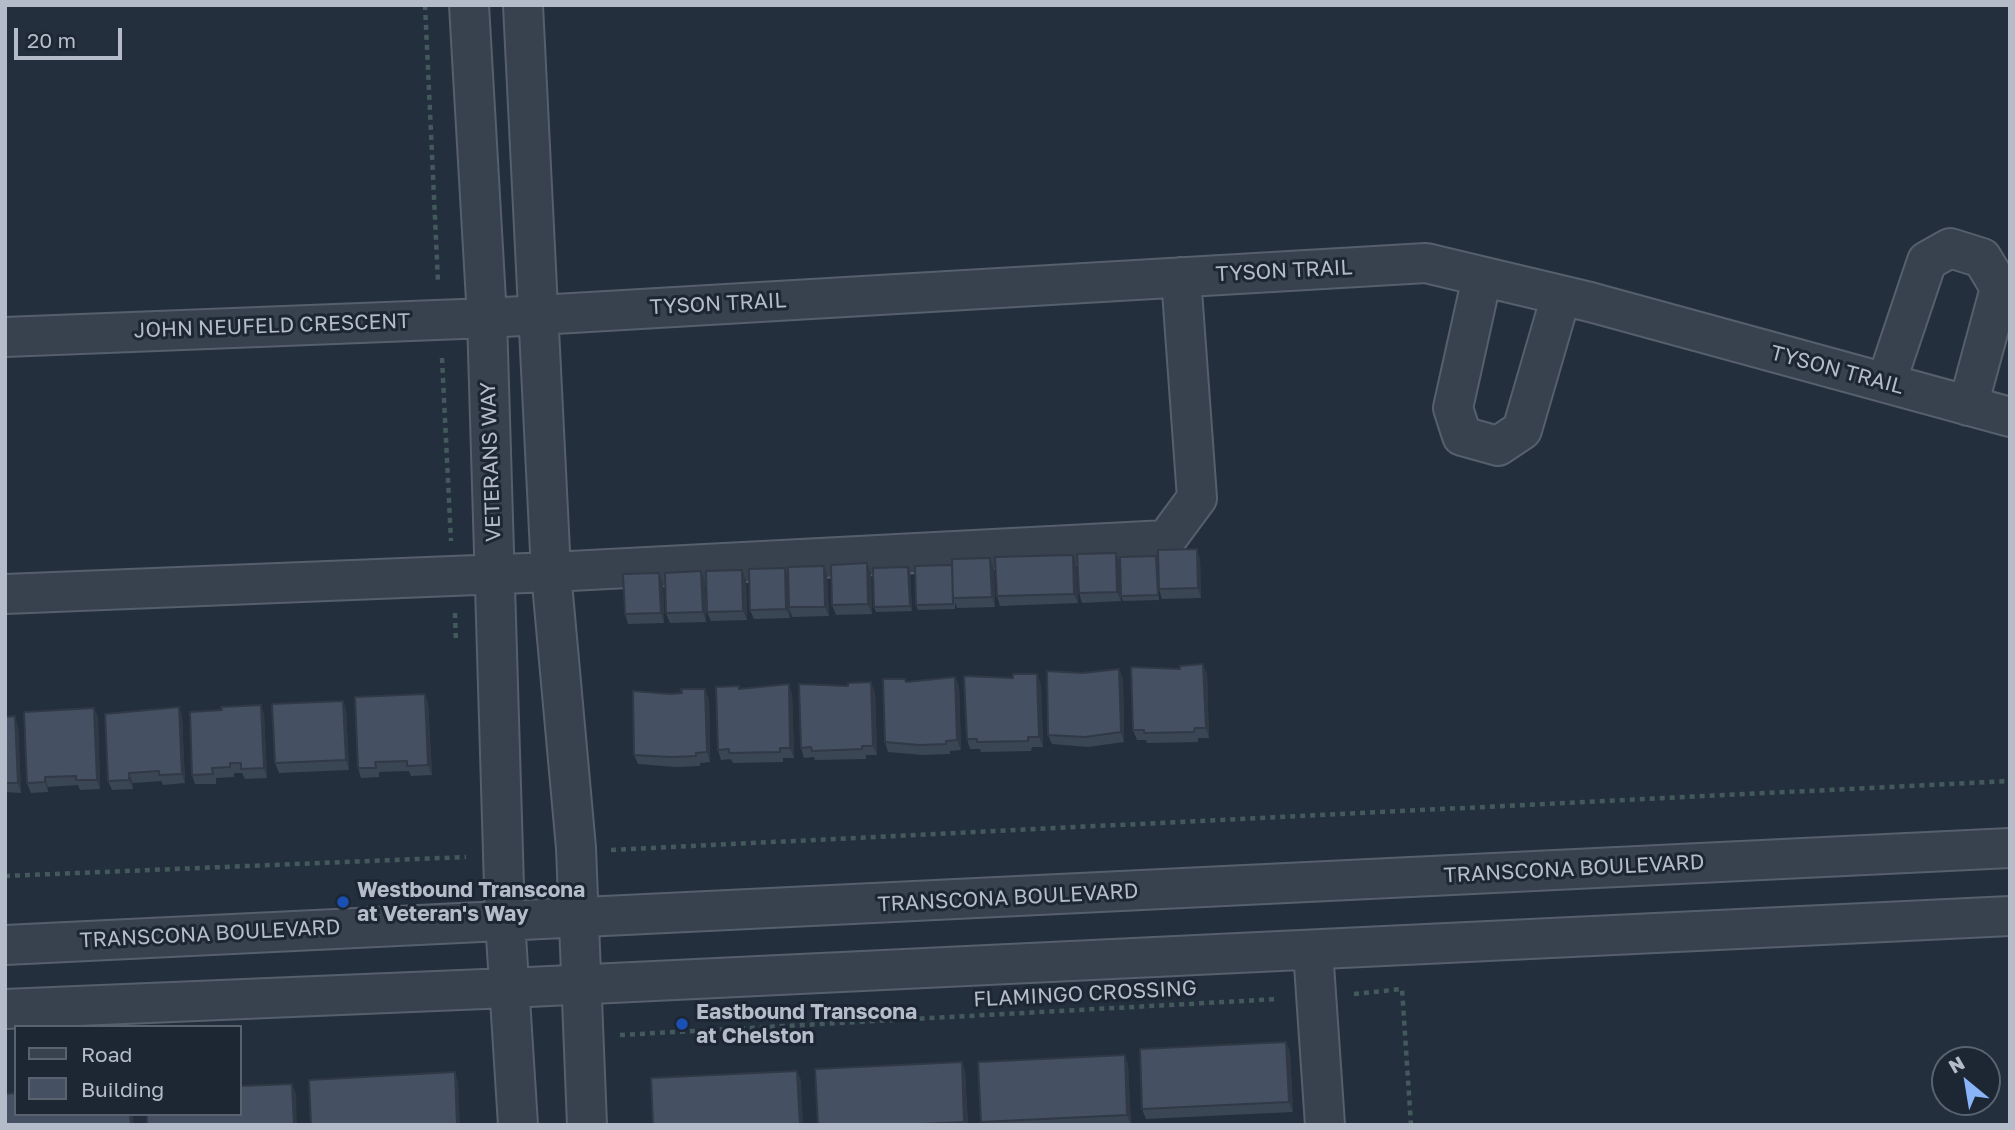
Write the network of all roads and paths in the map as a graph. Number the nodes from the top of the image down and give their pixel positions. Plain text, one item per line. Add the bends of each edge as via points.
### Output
1 (425, 5) edge
2 (469, 5) edge
3 (523, 5) edge
4 (1482, 277) junction
5 (1181, 278) junction
6 (1562, 296) junction
7 (539, 315) junction
8 (487, 318) junction
9 (440, 320) junction
10 (5, 337) edge
11 (1886, 383) junction
12 (1969, 406) junction
13 (2010, 417) edge
14 (551, 572) junction
15 (494, 573) junction
16 (453, 574) junction
17 (5, 594) edge
18 (457, 655) dead end
19 (2010, 781) edge
20 (466, 843) dead end
21 (576, 848) junction
22 (2010, 848) edge
23 (504, 854) junction
24 (466, 857) junction
25 (5, 876) edge
26 (2010, 916) edge
27 (577, 918) junction
28 (505, 920) junction
29 (5, 945) edge
30 (1313, 950) junction
31 (581, 984) junction
32 (508, 988) junction
33 (1316, 997) junction
34 (5, 1009) edge
35 (633, 1035) dead end
36 (518, 1125) edge
37 (586, 1125) edge
38 (1325, 1125) edge
39 (1411, 1125) edge

1 - 9 path
2 - 8 street, VETERANS WAY
3 - 7 street
4 - 5 street, TYSON TRAIL via 1426,263
4 - 6 street, TYSON TRAIL
4 - 6 street via 1452,408 1462,436 1498,446 1522,430
5 - 7 street, TYSON TRAIL
5 - 14 street via 1197,498 1166,540
6 - 11 street, TYSON TRAIL
7 - 8 street, JOHN NEUFELD CRESCENT
7 - 14 street
8 - 9 street, JOHN NEUFELD CRESCENT
8 - 15 street, VETERANS WAY
9 - 10 street, JOHN NEUFELD CRESCENT
9 - 16 path
11 - 12 street, TYSON TRAIL
11 - 12 street via 1927,261 1950,248 1982,258 2000,289
12 - 13 street, TYSON TRAIL
14 - 15 street
14 - 21 street
15 - 16 street
15 - 23 street, VETERANS WAY
16 - 17 street
16 - 18 path
19 - 21 path via 645,849
20 - 24 path
21 - 27 street
22 - 27 street, TRANSCONA BOULEVARD
23 - 24 path
23 - 28 street, VETERANS WAY
24 - 25 path
26 - 30 street
27 - 28 street, TRANSCONA BOULEVARD
27 - 31 street
28 - 29 street, TRANSCONA BOULEVARD
28 - 32 street, VETERANS WAY
30 - 31 street
30 - 33 street
31 - 32 street
31 - 37 street
32 - 34 street
32 - 36 street, VETERANS WAY
33 - 35 path, FLAMINGO CROSSING
33 - 38 street
33 - 39 path, FLAMINGO CROSSING via 1402,989

